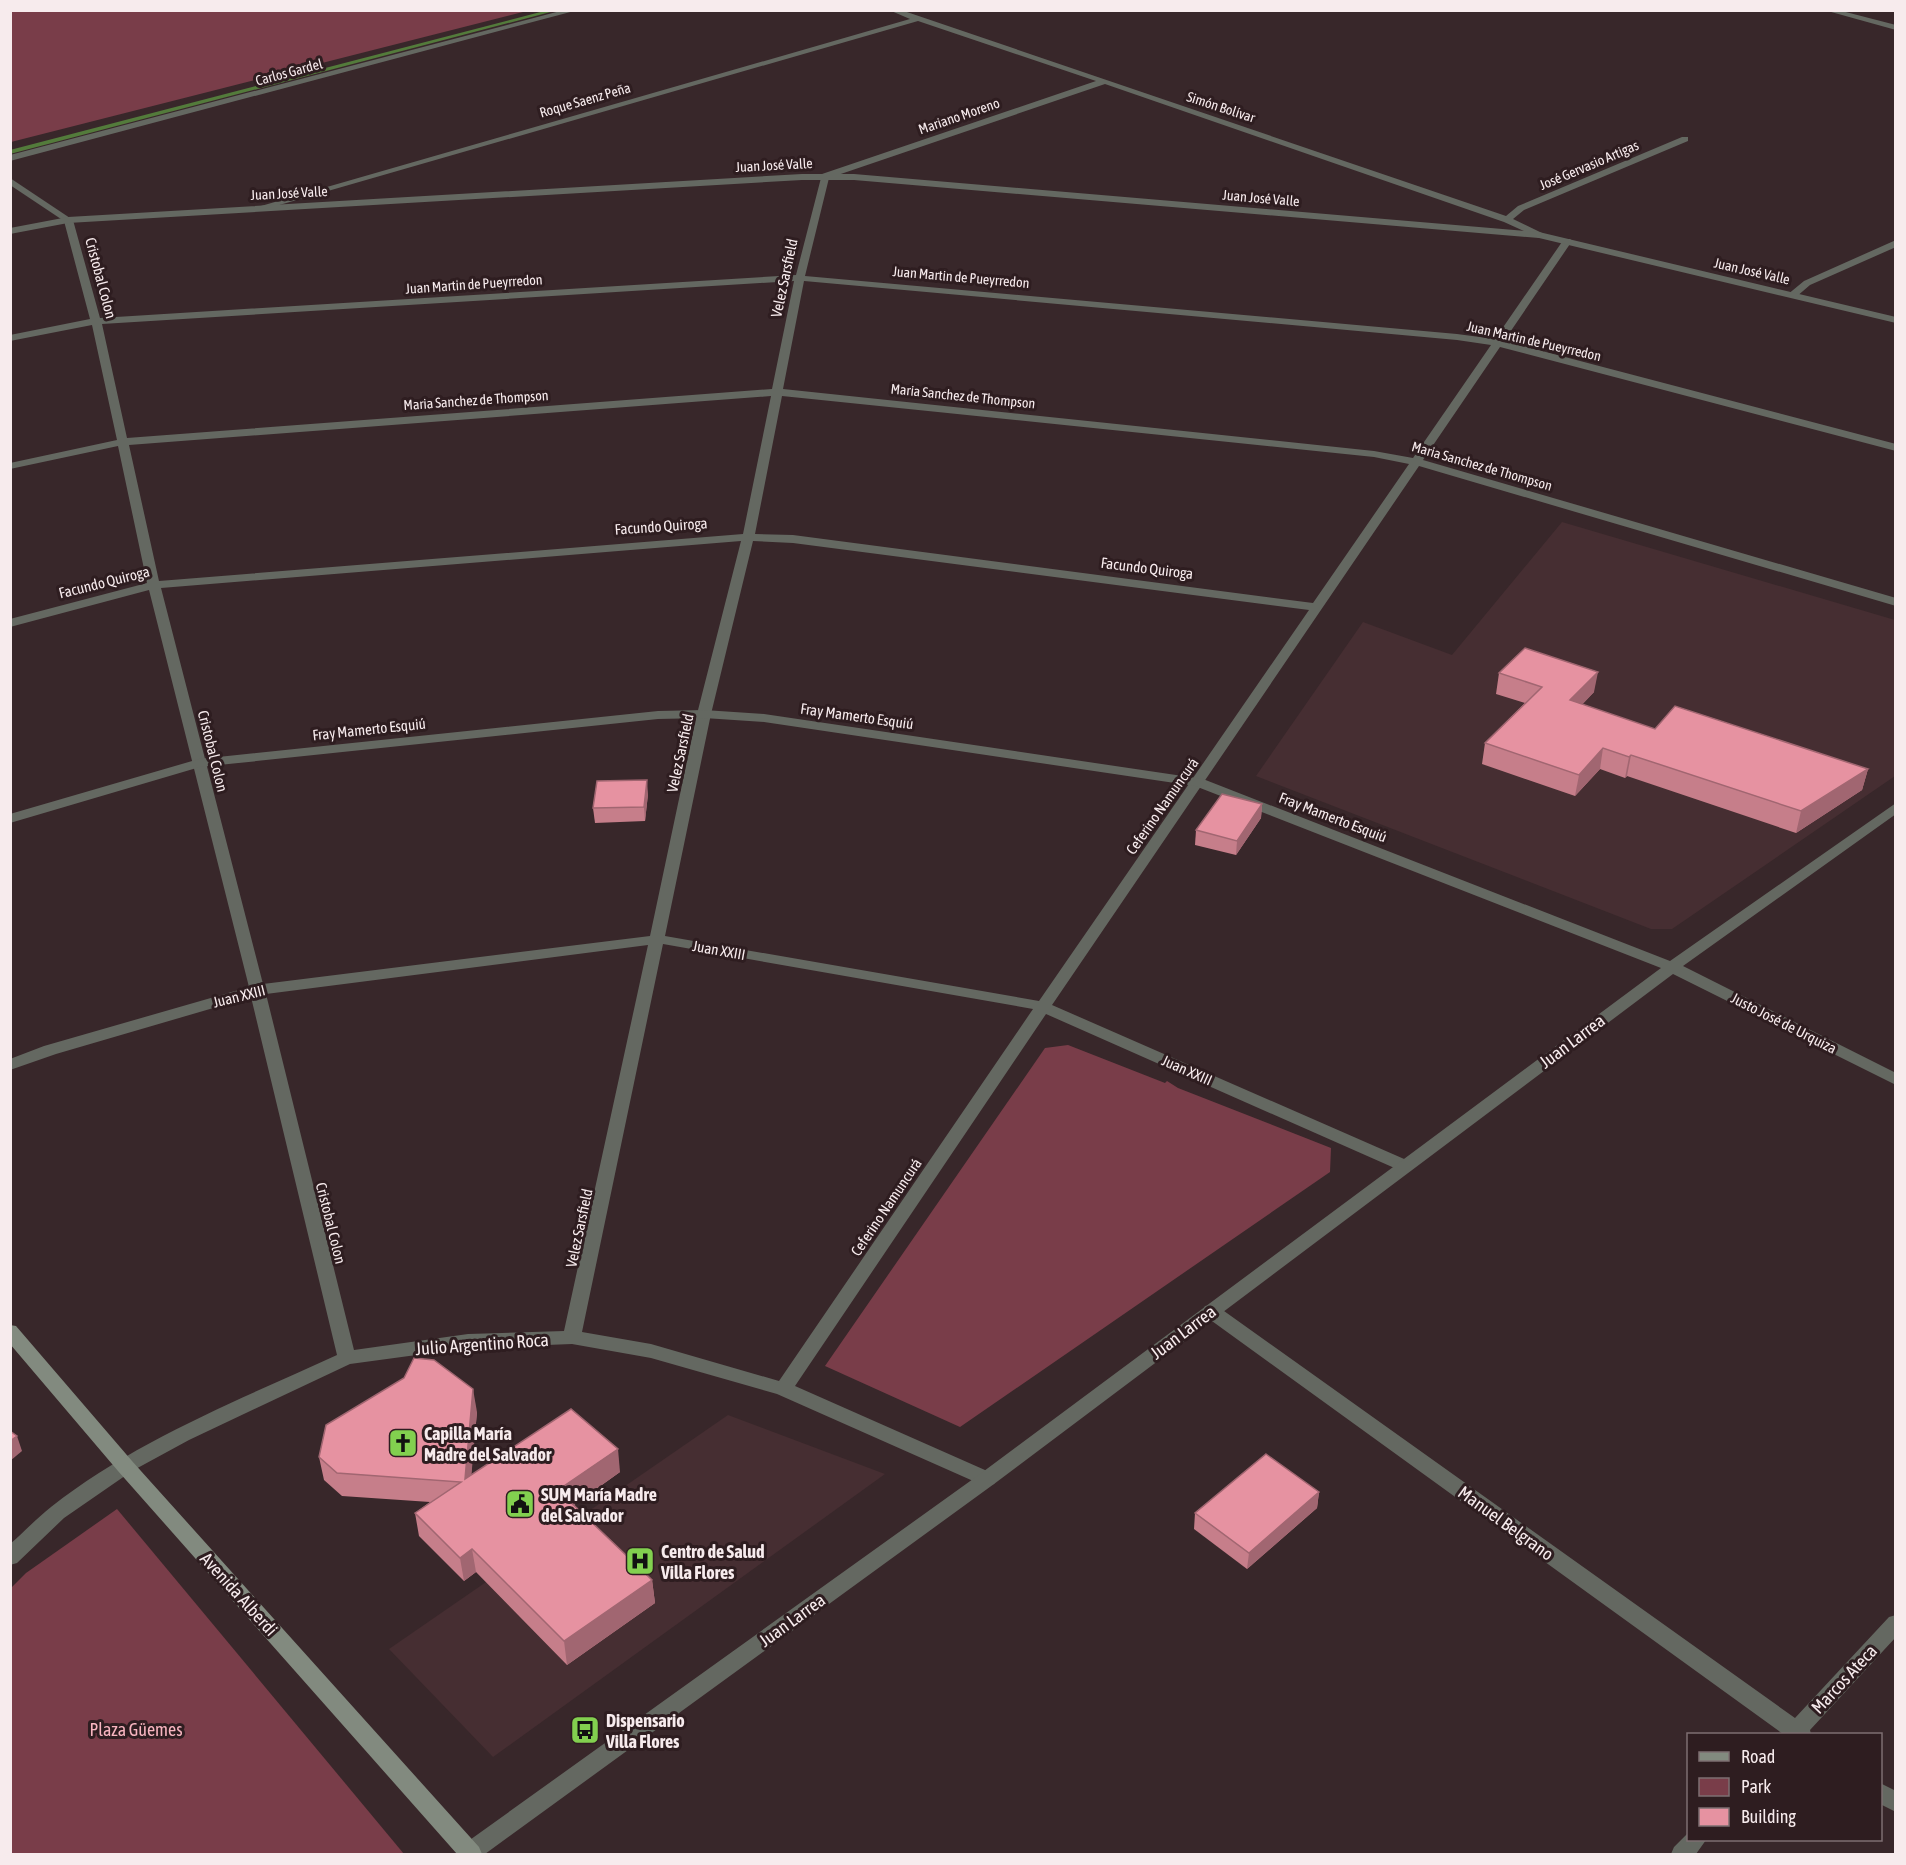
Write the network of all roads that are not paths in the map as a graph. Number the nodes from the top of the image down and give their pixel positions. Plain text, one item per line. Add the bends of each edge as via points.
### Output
1 (575, 10) edge
2 (892, 10) edge
3 (1827, 10) edge
4 (918, 19) junction
5 (1896, 28) edge
6 (1103, 82) junction
7 (1685, 139) dead end
8 (10, 158) edge
9 (825, 176) junction
10 (10, 181) edge
11 (259, 208) junction
12 (68, 220) junction
13 (1507, 220) junction
14 (10, 231) edge
15 (1539, 235) junction
16 (1567, 241) junction
17 (1896, 243) edge
18 (800, 278) junction
19 (1792, 295) junction
20 (1896, 320) edge
21 (96, 321) junction
22 (10, 338) edge
23 (1498, 343) junction
24 (778, 392) junction
25 (123, 442) junction
26 (1896, 448) edge
27 (1418, 462) junction
28 (10, 466) edge
29 (748, 537) junction
30 (154, 585) junction
31 (1896, 602) edge
32 (1317, 607) junction
33 (10, 623) edge
34 (704, 714) junction
35 (199, 763) junction
36 (1198, 782) junction
37 (1896, 807) edge
38 (10, 819) edge
39 (658, 939) junction
40 (1672, 967) junction
41 (257, 990) junction
42 (1042, 1006) junction
43 (10, 1065) edge
44 (1896, 1080) edge
45 (1405, 1166) junction
46 (1211, 1311) junction
47 (10, 1331) edge
48 (572, 1337) junction
49 (347, 1358) junction
50 (783, 1389) junction
51 (125, 1466) junction
52 (987, 1479) junction
53 (10, 1557) edge
54 (1896, 1623) edge
55 (1796, 1733) edge
56 (1882, 1793) edge
57 (1896, 1803) edge
58 (1693, 1841) edge
59 (470, 1854) edge
60 (1682, 1854) edge

1 - 8 street, Carlos Gardel
2 - 4 street, Simón Bolívar
3 - 5 street
4 - 6 street, Simón Bolívar
4 - 11 street, Roque Saenz Peña
6 - 9 street, Mariano Moreno
6 - 13 street, Simón Bolívar
7 - 13 street, José Gervasio Artigas via 1521,208
9 - 11 street, Juan José Valle
9 - 15 street, Juan José Valle
9 - 18 street, Velez Sarsfield
10 - 12 street
11 - 12 street, Juan José Valle
12 - 14 street, Juan José Valle
12 - 21 street, Cristobal Colon
13 - 15 street, Simón Bolívar
15 - 16 street, Juan José Valle
16 - 19 street, Juan José Valle
16 - 23 street, Ceferino Namuncurá
17 - 19 street via 1807,283
18 - 21 street, Juan Martin de Pueyrredon
18 - 23 street, Juan Martin de Pueyrredon
18 - 24 street, Velez Sarsfield
19 - 20 street, Juan José Valle
21 - 22 street, Juan Martin de Pueyrredon
21 - 25 street, Cristobal Colon
23 - 26 street, Juan Martin de Pueyrredon
23 - 27 street, Ceferino Namuncurá
24 - 25 street, Maria Sanchez de Thompson
24 - 27 street, Maria Sanchez de Thompson via 1374,454
24 - 29 street, Velez Sarsfield
25 - 28 street, Maria Sanchez de Thompson
25 - 30 street, Cristobal Colon
27 - 31 street, Maria Sanchez de Thompson
27 - 32 street, Ceferino Namuncurá
29 - 30 street, Facundo Quiroga
29 - 32 street, Facundo Quiroga via 793,539
29 - 34 street, Velez Sarsfield
30 - 33 street, Facundo Quiroga
30 - 35 street, Cristobal Colon
32 - 36 street, Ceferino Namuncurá
34 - 35 street, Fray Mamerto Esquiú via 658,715
34 - 36 street, Fray Mamerto Esquiú via 764,718
34 - 39 street, Velez Sarsfield
35 - 38 street, Fray Mamerto Esquiú
35 - 41 street, Cristobal Colon
36 - 40 street, Fray Mamerto Esquiú
36 - 42 street, Ceferino Namuncurá
37 - 40 street, Juan Larrea
39 - 41 street, Juan XXIII
39 - 42 street, Juan XXIII
39 - 48 street, Velez Sarsfield
40 - 44 street, Justo José de Urquiza
40 - 45 street, Juan Larrea
41 - 43 street, Juan XXIII
41 - 49 street, Cristobal Colon
42 - 45 street, Juan XXIII
42 - 50 street, Ceferino Namuncurá
45 - 46 street, Juan Larrea
46 - 52 street, Juan Larrea
46 - 55 street, Manuel Belgrano
47 - 51 main road, Avenida Alberdi
48 - 49 street, Julio Argentino Roca via 468,1341
48 - 50 street, Julio Argentino Roca via 651,1351
49 - 51 street, Julio Argentino Roca
50 - 52 street, Julio Argentino Roca
51 - 53 street, Julio Argentino Roca via 57,1513
51 - 59 main road, Avenida Alberdi
52 - 59 street, Juan Larrea
54 - 55 street, Marcos Ateca
56 - 57 street
58 - 60 street

